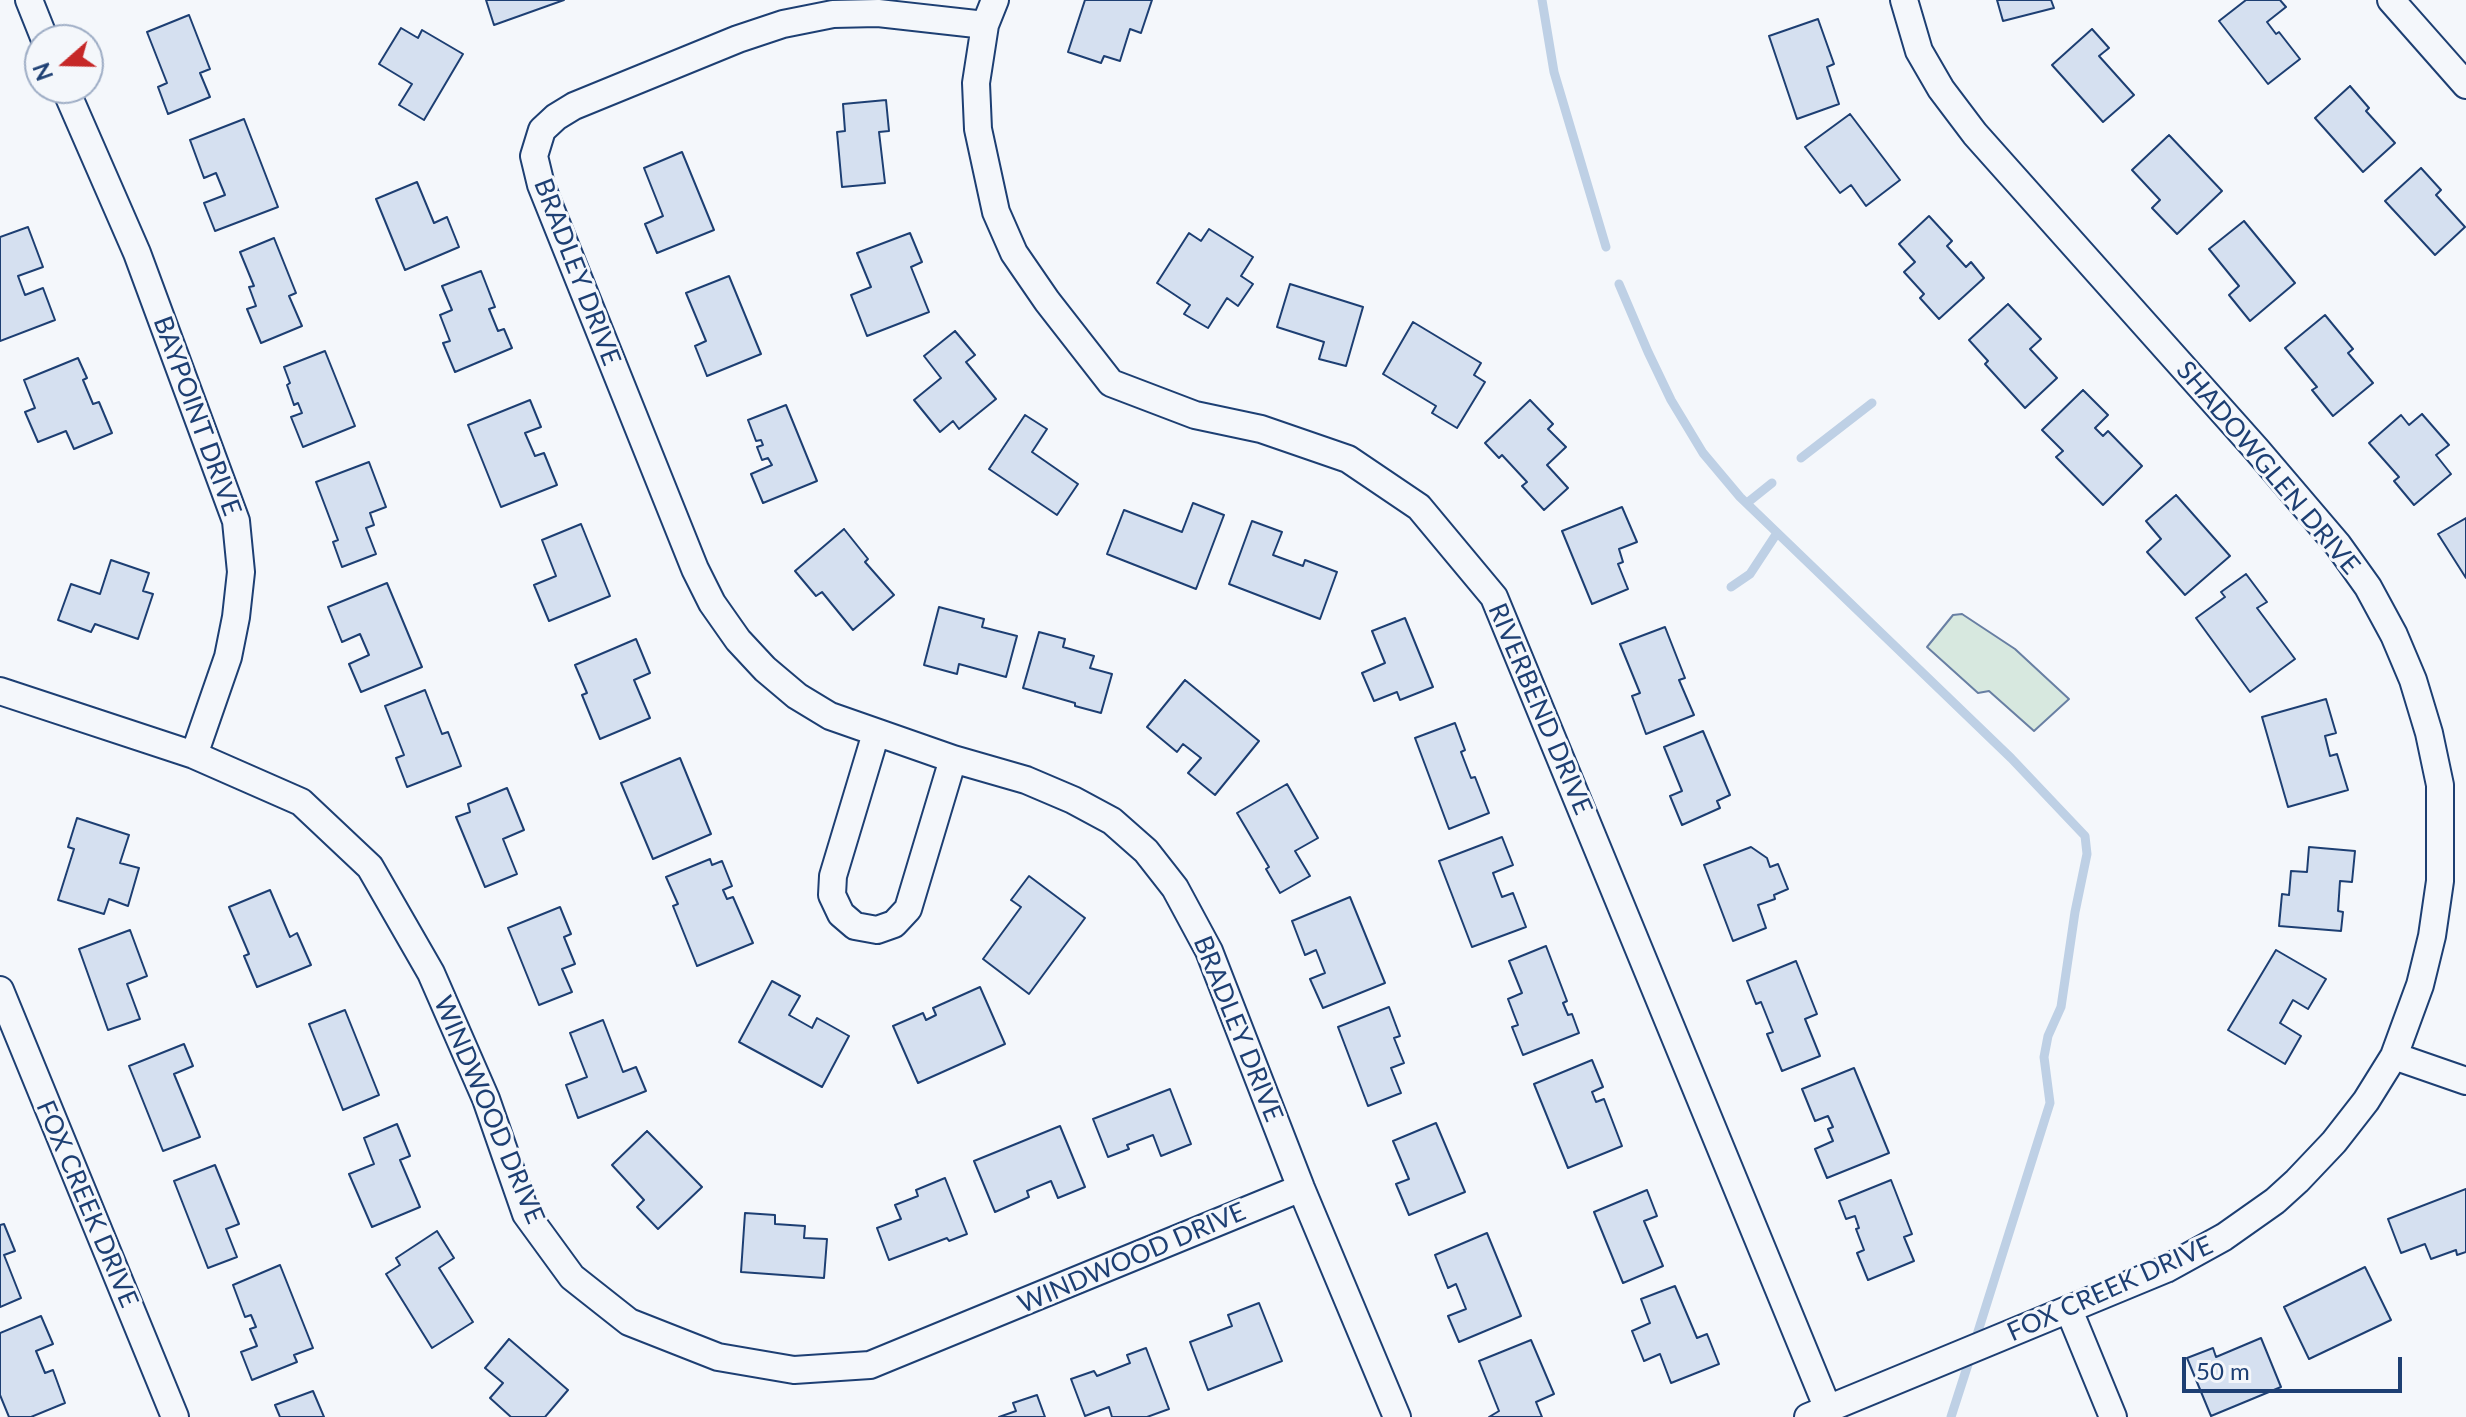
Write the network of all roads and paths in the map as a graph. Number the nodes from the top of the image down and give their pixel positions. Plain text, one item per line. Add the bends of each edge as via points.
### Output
1 (29, 0) edge
2 (995, 0) edge
3 (1904, 0) edge
4 (2391, 0) edge
5 (39, 24) edge
6 (985, 25) junction
7 (2466, 85) edge
8 (72, 104) edge
9 (1, 694) edge
10 (876, 733) junction
11 (194, 755) junction
12 (953, 759) junction
13 (0, 990) edge
14 (2394, 1056) junction
15 (2466, 1081) edge
16 (1301, 1188) junction
17 (2069, 1310) junction
18 (1818, 1413) edge
19 (175, 1417) edge
20 (1397, 1417) edge
21 (2113, 1417) edge

1 - 5 street
2 - 6 street, RIVERBEND DRIVE
3 - 14 street, SHADOWGLEN DRIVE via 1919,51 1975,134 2338,545 2394,635 2429,733 2440,785 2442,836 2432,936
4 - 7 street
6 - 10 street, BRADLEY DRIVE via 878,13 833,14 783,24 574,106 542,130 534,156 575,272 712,603 738,640 797,696 830,716
6 - 18 street, RIVERBEND DRIVE via 976,83 978,129 996,212 1014,253 1111,383 1195,415 1261,429 1348,459 1419,507 1494,597
8 - 11 street, BAYPOINT DRIVE via 137,253 236,521 241,572 236,617
9 - 11 street, WINDWOOD DRIVE
10 - 12 street, BRADLEY DRIVE
10 - 12 street via 833,876 836,905 855,926 877,930 894,924 908,909
11 - 16 street, WINDWOOD DRIVE via 301,802 370,867 431,973 486,1099 526,1214 572,1277 629,1322 718,1357 794,1370 870,1365
12 - 16 street, BRADLEY DRIVE via 1073,800 1112,821 1146,851 1175,888 1209,951
13 - 19 street, FOX CREEK DRIVE
14 - 15 street
14 - 17 street, FOX CREEK DRIVE via 2334,1142 2275,1201 2166,1269
16 - 20 street, BRADLEY DRIVE
17 - 18 street, FOX CREEK DRIVE
17 - 21 street

